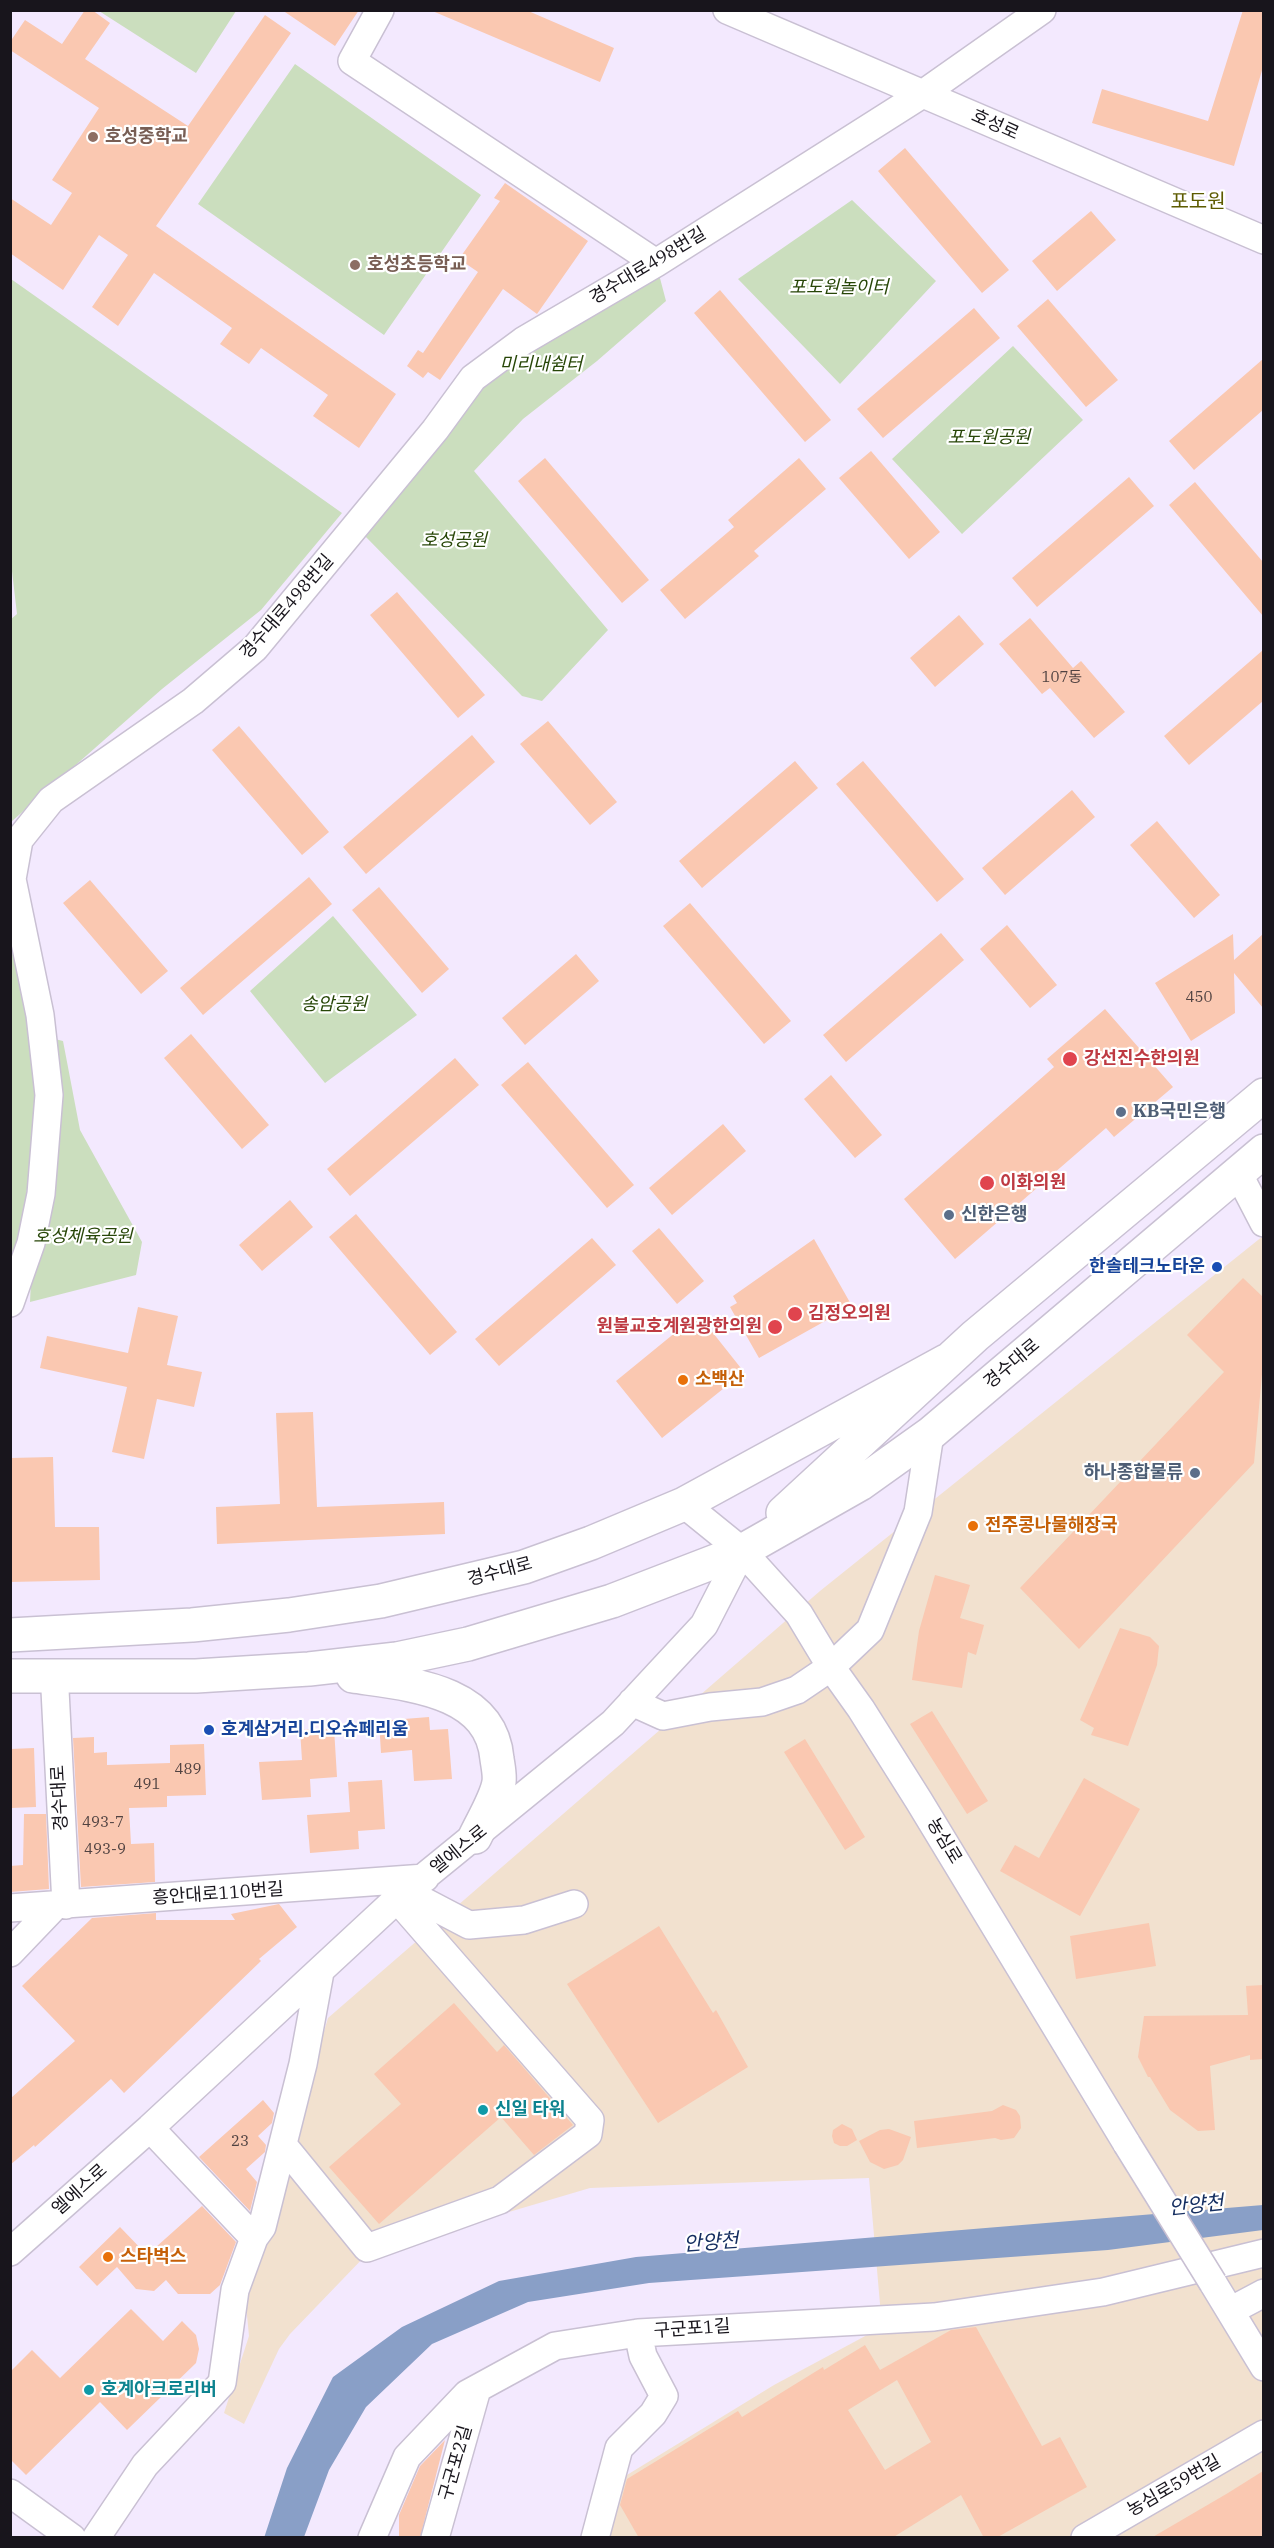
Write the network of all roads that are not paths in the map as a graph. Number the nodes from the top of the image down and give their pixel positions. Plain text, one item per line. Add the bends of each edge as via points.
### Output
1 (380, 10) edge
2 (727, 10) edge
3 (1042, 10) edge
4 (924, 93) junction
5 (1263, 240) edge
6 (656, 263) junction
7 (1263, 1095) edge
8 (1263, 1151) edge
9 (1238, 1173) junction
10 (1263, 1223) edge
11 (10, 1303) edge
12 (946, 1361) junction
13 (930, 1434) junction
14 (684, 1504) junction
15 (742, 1551) junction
16 (10, 1619) edge
17 (192, 1625) junction
18 (10, 1635) edge
19 (831, 1668) junction
20 (309, 1669) junction
21 (10, 1676) edge
22 (196, 1676) junction
23 (55, 1690) junction
24 (10, 1693) edge
25 (633, 1702) junction
26 (476, 1837) junction
27 (409, 1890) junction
28 (574, 1904) dead end
29 (60, 1906) junction
30 (10, 1908) edge
31 (10, 1953) edge
32 (320, 1972) junction
33 (150, 2128) junction
34 (283, 2145) junction
35 (254, 2238) junction
36 (10, 2252) edge
37 (1263, 2253) edge
38 (1263, 2294) edge
39 (1230, 2311) junction
40 (638, 2333) junction
41 (1263, 2367) edge
42 (477, 2389) junction
43 (1263, 2434) edge
44 (10, 2493) edge
45 (72, 2538) edge
46 (96, 2538) edge
47 (372, 2538) edge
48 (435, 2538) edge
49 (595, 2538) edge
50 (1085, 2538) edge

1 - 6 street via 352,61
2 - 4 street, 호성로
3 - 4 street, 경수대로498번길
4 - 5 street, 호성로
4 - 6 street, 경수대로498번길
6 - 11 street, 경수대로498번길 via 523,341 472,378 435,430 255,648 193,701 51,800 19,840 12,879 40,1015 49,1095 41,1194 31,1243
7 - 12 main road, 경수대로
8 - 9 main road, 경수대로
9 - 10 street
9 - 13 main road, 경수대로
12 - 14 main road, 경수대로
12 - 15 main road, 경수대로
13 - 15 main road, 경수대로 via 860,1484
13 - 19 street via 918,1512 870,1630
14 - 15 street, 농심로
14 - 17 main road, 경수대로 via 524,1567 464,1582 289,1615
15 - 19 street, 농심로 via 799,1614
15 - 20 main road, 경수대로 via 612,1601 468,1644 397,1659
15 - 25 street, 엘에스로 via 704,1626
16 - 17 main road
17 - 18 main road, 경수대로
19 - 25 street via 797,1690 762,1702 663,1716
19 - 39 street, 농심로, bridge via 919,1801
20 - 22 main road, 경수대로
20 - 26 main road via 410,1684 459,1700 484,1719 496,1747 499,1783
21 - 22 main road, 경수대로
22 - 23 main road
23 - 24 main road
23 - 29 street, 경수대로
25 - 26 street, 엘에스로
26 - 27 street, 엘에스로
27 - 28 street via 470,1925 524,1920
27 - 29 street, 흥안대로110번길
27 - 32 street, 엘에스로
27 - 34 street via 590,2120 588,2134 500,2200 367,2248
29 - 30 street, 흥안대로110번길
29 - 31 street
32 - 33 street, 엘에스로
32 - 34 street
33 - 35 street
33 - 36 street, 엘에스로
34 - 35 street via 262,2227
35 - 46 street via 235,2290 222,2383 146,2465
37 - 40 street, 구군포1길 via 1103,2292 934,2317
38 - 39 street
39 - 41 street
40 - 42 street, 구군포1길 via 555,2346
40 - 49 street via 643,2356 664,2396 653,2414 619,2448
42 - 47 street, 구군포1길 via 467,2394 407,2457
42 - 48 street, 구군포2길
43 - 50 street, 농심로59번길
44 - 45 street

